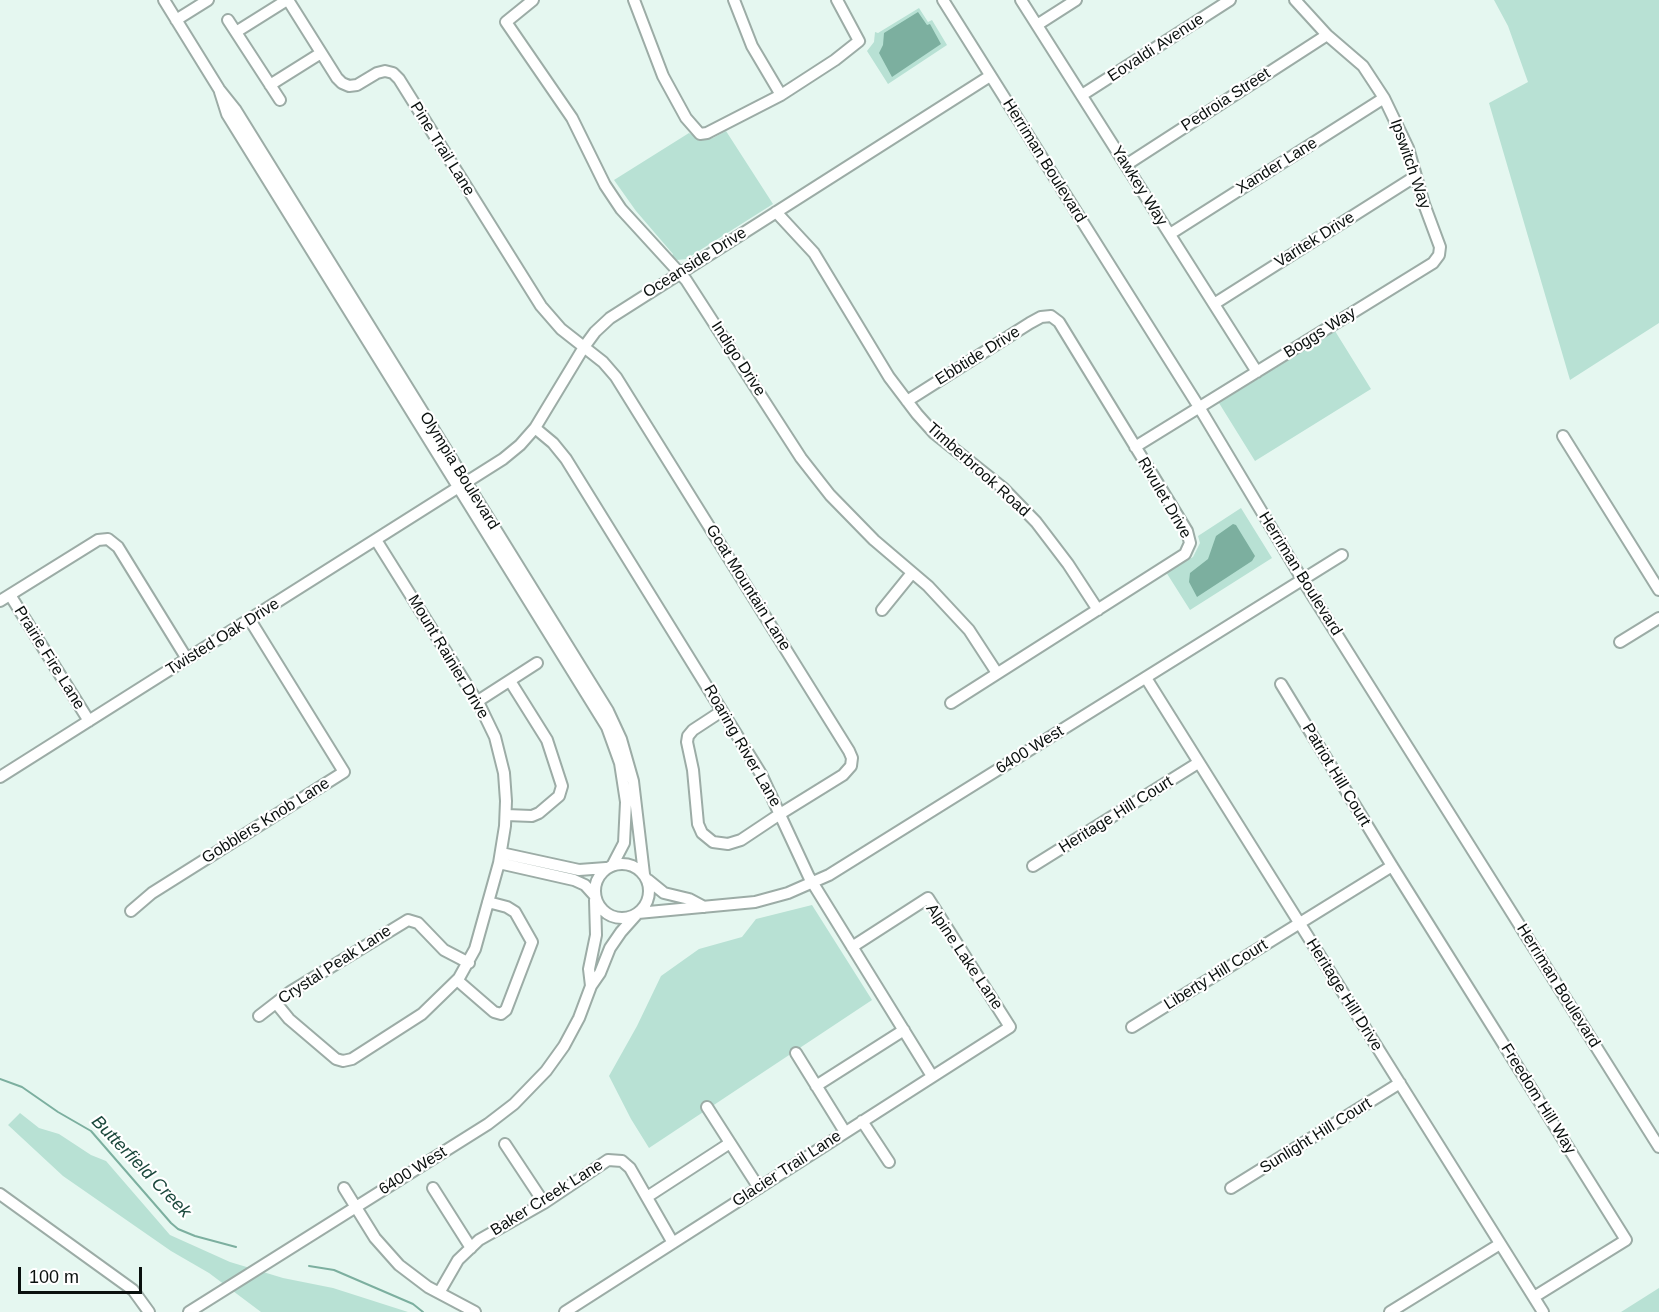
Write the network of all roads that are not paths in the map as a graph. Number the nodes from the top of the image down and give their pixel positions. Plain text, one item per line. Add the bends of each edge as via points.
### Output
1 (164, 0) edge
2 (208, 0) edge
3 (288, 0) edge
4 (533, 0) edge
5 (634, 0) edge
6 (734, 0) edge
7 (837, 0) edge
8 (943, 0) edge
9 (1021, 0) edge
10 (1076, 0) edge
11 (1230, 0) edge
12 (1295, 0) edge
13 (176, 20) junction
14 (228, 20) dead end
15 (1037, 25) junction
16 (236, 32) junction
17 (1327, 35) junction
18 (321, 53) junction
19 (990, 76) junction
20 (270, 85) junction
21 (781, 95) junction
22 (1082, 95) junction
23 (1384, 98) junction
24 (280, 100) dead end
25 (1126, 165) junction
26 (1416, 176) junction
27 (776, 212) junction
28 (1170, 234) junction
29 (1439, 255) joint
30 (680, 273) junction
31 (1214, 304) junction
32 (1051, 316) joint
33 (584, 346) junction
34 (1257, 372) junction
35 (907, 401) junction
36 (1199, 407) junction
37 (535, 428) junction
38 (1563, 436) dead end
39 (1135, 447) junction
40 (463, 485) junction
41 (445, 496) joint
42 (376, 540) junction
43 (1342, 555) dead end
44 (912, 573) junction
45 (1302, 579) junction
46 (1659, 590) edge
47 (5, 598) edge
48 (882, 610) dead end
49 (1098, 610) junction
50 (1659, 618) edge
51 (250, 620) junction
52 (1620, 642) dead end
53 (187, 659) junction
54 (537, 663) dead end
55 (997, 673) junction
56 (1146, 678) junction
57 (510, 681) junction
58 (1281, 684) dead end
59 (478, 701) junction
60 (951, 703) dead end
61 (722, 711) junction
62 (89, 721) junction
63 (1198, 763) junction
64 (0, 777) edge
65 (780, 813) junction
66 (506, 815) junction
67 (500, 858) junction
68 (1033, 866) dead end
69 (1392, 866) junction
70 (609, 867) junction
71 (645, 876) junction
72 (813, 883) junction
73 (595, 897) junction
74 (488, 902) junction
75 (704, 907) junction
76 (131, 911) dead end
77 (638, 913) junction
78 (1299, 923) junction
79 (852, 947) junction
80 (469, 963) junction
81 (457, 980) junction
82 (591, 986) junction
83 (276, 1003) junction
84 (260, 1016) dead end
85 (1010, 1026) joint
86 (1132, 1027) dead end
87 (904, 1030) junction
88 (796, 1053) dead end
89 (932, 1076) junction
90 (1400, 1083) junction
91 (816, 1086) junction
92 (707, 1107) dead end
93 (862, 1121) junction
94 (845, 1132) junction
95 (730, 1143) junction
96 (505, 1144) dead end
97 (1659, 1147) edge
98 (889, 1162) dead end
99 (344, 1188) dead end
100 (433, 1188) dead end
101 (759, 1188) junction
102 (1231, 1188) dead end
103 (0, 1194) edge
104 (647, 1197) junction
105 (544, 1203) junction
106 (355, 1207) junction
107 (673, 1243) junction
108 (1500, 1244) junction
109 (471, 1248) junction
110 (439, 1293) junction
111 (1534, 1297) junction
112 (150, 1312) edge
113 (189, 1312) edge
114 (475, 1312) edge
115 (565, 1312) edge
116 (1390, 1312) edge
117 (1543, 1312) edge

1 - 13 street, Olympia Boulevard
2 - 13 street
3 - 16 street
3 - 18 street, Pine Trail Lane
4 - 30 street, Indigo Drive via 506,22 572,118 605,185
5 - 21 street via 668,86 700,134
6 - 21 street via 752,46
7 - 21 street via 859,41
8 - 19 street, Herriman Boulevard
9 - 15 street, Yawkey Way
10 - 15 street
11 - 22 street, Eovaldi Avenue
12 - 17 street, Ipswitch Way
13 - 40 street, Olympia Boulevard
14 - 16 street
15 - 22 street, Yawkey Way
16 - 20 street
17 - 23 street, Ipswitch Way via 1363,66
17 - 25 street, Pedroia Street
18 - 20 street
18 - 33 street, Pine Trail Lane via 346,85 357,85 381,72 396,76 541,306 561,329
19 - 27 street, Oceanside Drive
19 - 36 street, Herriman Boulevard
20 - 24 street
22 - 25 street, Yawkey Way
23 - 26 street, Ipswitch Way
23 - 28 street, Xander Lane
25 - 28 street, Yawkey Way
26 - 29 street, Ipswitch Way
26 - 31 street, Varitek Drive
27 - 30 street, Oceanside Drive
27 - 35 street, Timberbrook Road via 814,253
28 - 31 street, Yawkey Way
29 - 34 street, Boggs Way via 1433,264
30 - 33 street, Oceanside Drive via 610,318
30 - 44 street, Indigo Drive via 808,467 830,495
31 - 34 street, Yawkey Way
32 - 35 street, Ebbtide Drive via 1030,323
32 - 39 street, Rivulet Drive via 1059,322
33 - 37 street, Oceanside Drive
33 - 65 street, Goat Mountain Lane via 616,377 851,754 847,773
34 - 36 street, Boggs Way
35 - 49 street, Timberbrook Road via 934,433 1003,488 1036,522
36 - 39 street, Boggs Way
36 - 45 street, Herriman Boulevard
37 - 40 street, Oceanside Drive via 512,452
37 - 61 street, Roaring River Lane via 563,453
38 - 46 street
39 - 49 street, Rivulet Drive via 1187,531 1190,543 1185,554
40 - 41 street, Oceanside Drive
40 - 70 street, Olympia Boulevard via 612,739 623,777 627,815 624,843
40 - 71 street, Olympia Boulevard via 615,724 633,781
41 - 42 street, Twisted Oak Drive
42 - 51 street, Twisted Oak Drive
42 - 59 street, Mount Rainier Drive
43 - 45 street, 6400 West
44 - 48 street
44 - 55 street, Indigo Drive via 969,630
45 - 56 street, 6400 West
45 - 97 street, Herriman Boulevard
47 - 53 street via 98,540 108,539 118,547
47 - 62 street, Prairie Fire Lane
49 - 55 street, Rivulet Drive
50 - 52 street
51 - 53 street, Twisted Oak Drive
51 - 76 street, Gobblers Knob Lane via 344,772 152,893
53 - 62 street, Twisted Oak Drive
54 - 57 street
55 - 60 street, Rivulet Drive
56 - 63 street, Heritage Hill Drive
56 - 72 street, 6400 West
57 - 59 street
57 - 66 street via 547,740 562,786 559,796 539,813
58 - 69 street, Patriot Hill Court
59 - 66 street, Mount Rainier Drive via 501,758
61 - 65 street, Roaring River Lane
61 - 65 street, Goat Mountain Lane via 693,730 687,739 700,828 713,842 733,844
62 - 64 street, Twisted Oak Drive
63 - 68 street, Heritage Hill Court
63 - 78 street, Heritage Hill Drive
65 - 72 street, Roaring River Lane
66 - 67 street, Mount Rainier Drive
67 - 70 street via 579,870
67 - 73 street via 585,885
67 - 74 street, Mount Rainier Drive
69 - 78 street, Liberty Hill Court
69 - 111 street, Freedom Hill Way via 1626,1240
70 - 71 street via 628,864
70 - 73 street via 596,880
71 - 75 street, 6400 West via 662,893
71 - 77 street via 649,894
72 - 75 street, 6400 West via 755,902
72 - 79 street, Roaring River Lane
73 - 77 street via 610,915 627,918
73 - 82 street, 6400 West
74 - 80 street, Mount Rainier Drive
74 - 81 street via 513,910 532,942 508,1007 501,1014 494,1012
75 - 77 street, 6400 West
77 - 82 street, 6400 West via 615,940
78 - 86 street, Liberty Hill Court
78 - 90 street, Heritage Hill Drive
79 - 85 street, Alpine Lake Lane via 928,898
79 - 87 street, Roaring River Lane
80 - 81 street, Mount Rainier Drive
80 - 83 street, Crystal Peak Lane via 444,950 418,922 408,920
81 - 83 street, Mount Rainier Drive via 422,1014 346,1061 336,1059
82 - 106 street, 6400 West via 564,1046 526,1093 488,1124
83 - 84 street, Crystal Peak Lane
85 - 89 street, Glacier Trail Lane
87 - 89 street, Roaring River Lane
87 - 91 street
88 - 91 street
89 - 93 street, Glacier Trail Lane
90 - 102 street, Sunlight Hill Court
90 - 108 street, Heritage Hill Drive
91 - 94 street
92 - 95 street
93 - 94 street, Glacier Trail Lane
93 - 98 street
94 - 101 street, Glacier Trail Lane
95 - 101 street
95 - 104 street
96 - 105 street
99 - 106 street
100 - 109 street
101 - 107 street, Glacier Trail Lane
103 - 112 street via 133,1290
104 - 105 street, Baker Creek Lane via 630,1168 622,1161 608,1160
104 - 107 street, Baker Creek Lane
105 - 109 street, Baker Creek Lane
106 - 110 street via 394,1260
106 - 113 street, 6400 West
107 - 115 street, Glacier Trail Lane
108 - 111 street, Heritage Hill Drive
108 - 116 street
109 - 110 street, Baker Creek Lane via 458,1260
110 - 114 street
111 - 117 street, Heritage Hill Drive

